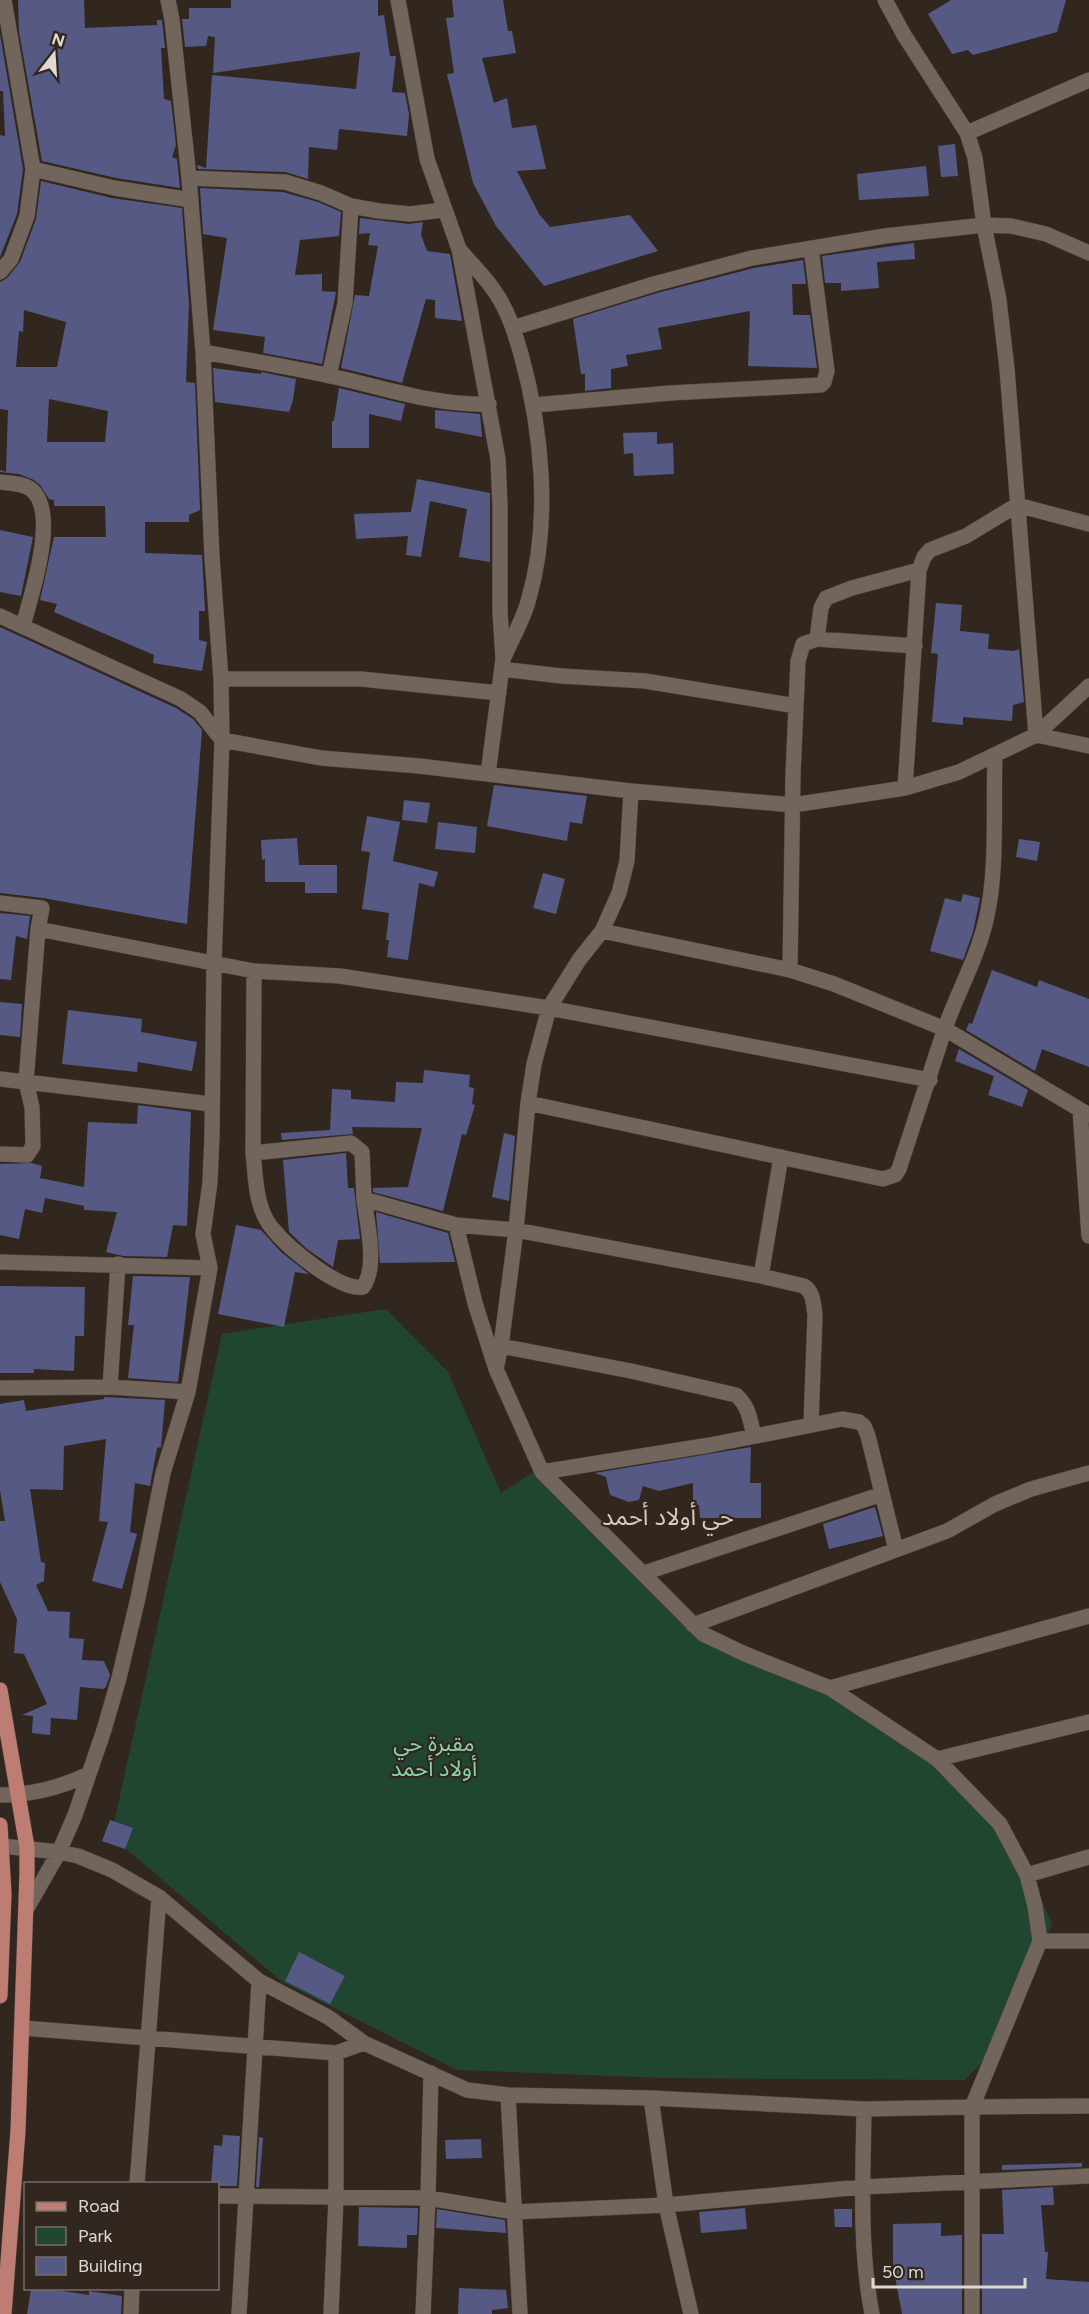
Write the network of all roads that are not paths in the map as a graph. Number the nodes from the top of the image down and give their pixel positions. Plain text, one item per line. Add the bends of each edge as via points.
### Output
1 (4, 0) edge
2 (168, 0) edge
3 (398, 0) edge
4 (885, 0) edge
5 (1089, 80) edge
6 (967, 134) junction
7 (33, 170) junction
8 (189, 178) junction
9 (190, 200) junction
10 (351, 206) junction
11 (443, 210) junction
12 (984, 225) junction
13 (811, 248) junction
14 (459, 249) junction
15 (1089, 253) edge
16 (0, 272) edge
17 (513, 328) junction
18 (203, 352) junction
19 (329, 376) junction
20 (489, 404) junction
21 (534, 405) junction
22 (0, 482) edge
23 (1017, 505) junction
24 (1089, 524) edge
25 (919, 570) junction
26 (0, 616) edge
27 (23, 626) junction
28 (817, 639) junction
29 (915, 646) junction
30 (502, 664) junction
31 (221, 679) junction
32 (1089, 686) edge
33 (499, 693) junction
34 (796, 706) junction
35 (1036, 735) junction
36 (222, 740) junction
37 (1089, 746) edge
38 (995, 756) junction
39 (488, 774) junction
40 (905, 788) junction
41 (631, 791) junction
42 (793, 805) junction
43 (0, 903) edge
44 (38, 929) junction
45 (602, 931) junction
46 (214, 963) junction
47 (790, 970) junction
48 (254, 971) junction
49 (549, 1008) junction
50 (945, 1029) junction
51 (0, 1079) edge
52 (930, 1080) junction
53 (26, 1082) junction
54 (528, 1103) junction
55 (211, 1104) junction
56 (1085, 1112) edge
57 (254, 1153) junction
58 (0, 1154) edge
59 (781, 1157) junction
60 (364, 1199) junction
61 (456, 1225) junction
62 (516, 1230) junction
63 (1089, 1236) edge
64 (0, 1262) edge
65 (118, 1264) junction
66 (210, 1268) junction
67 (761, 1276) junction
68 (501, 1346) junction
69 (495, 1369) junction
70 (110, 1387) junction
71 (0, 1388) edge
72 (188, 1392) junction
73 (811, 1424) junction
74 (754, 1436) junction
75 (542, 1473) junction
76 (1089, 1473) edge
77 (882, 1494) junction
78 (896, 1550) junction
79 (644, 1573) junction
80 (1089, 1616) edge
81 (693, 1625) junction
82 (830, 1688) junction
83 (0, 1690) edge
84 (1089, 1722) edge
85 (937, 1759) junction
86 (89, 1774) junction
87 (0, 1795) edge
88 (18, 1795) junction
89 (0, 1825) edge
90 (2, 1846) junction
91 (27, 1847) junction
92 (59, 1852) junction
93 (1089, 1857) edge
94 (1027, 1875) junction
95 (159, 1897) junction
96 (27, 1908) junction
97 (2, 1909) edge
98 (1040, 1941) junction
99 (1089, 1941) edge
100 (259, 1982) junction
101 (0, 1996) edge
102 (23, 2028) junction
103 (148, 2040) junction
104 (364, 2043) junction
105 (255, 2048) junction
106 (336, 2053) junction
107 (431, 2073) junction
108 (508, 2095) junction
109 (651, 2098) junction
110 (1089, 2106) edge
111 (972, 2107) junction
112 (864, 2109) junction
113 (1089, 2176) edge
114 (137, 2182) edge
115 (972, 2182) junction
116 (862, 2187) junction
117 (20, 2188) edge
118 (219, 2196) edge
119 (247, 2197) junction
120 (336, 2198) junction
121 (428, 2198) junction
122 (666, 2205) junction
123 (514, 2212) junction
124 (132, 2290) edge
125 (4, 2314) edge
126 (131, 2314) edge
127 (239, 2314) edge
128 (331, 2314) edge
129 (423, 2314) edge
130 (520, 2314) edge
131 (691, 2314) edge
132 (872, 2314) edge
133 (972, 2314) edge

1 - 7 street
2 - 8 street
3 - 11 street via 427,159
4 - 6 street
5 - 6 street
6 - 12 street via 975,158
7 - 9 street
7 - 16 street via 27,216 11,259
8 - 9 street
8 - 10 street via 285,182
9 - 18 street
10 - 11 street via 410,214
10 - 19 street via 345,303
11 - 14 street
12 - 13 street
12 - 15 street via 1046,234
12 - 23 street via 999,300
13 - 17 street via 752,258 654,284
13 - 21 street via 827,370 821,385
14 - 17 street via 497,294
14 - 20 street
17 - 21 street
18 - 19 street
18 - 31 street
19 - 20 street via 444,402
20 - 30 street via 500,493
21 - 30 street via 541,493 539,545 528,604
22 - 27 street via 30,488 43,511 44,534
23 - 24 street
23 - 25 street via 966,536 930,550
23 - 35 street
25 - 28 street via 826,598
25 - 29 street
26 - 27 street
27 - 36 street via 181,699 200,712
28 - 29 street
28 - 34 street via 803,645 800,652
29 - 40 street
30 - 33 street
30 - 34 street via 561,676 645,681
31 - 33 street via 361,679
31 - 36 street
32 - 35 street
33 - 39 street
34 - 42 street
35 - 37 street
35 - 38 street
36 - 39 street via 321,758
36 - 46 street
38 - 40 street via 959,772
38 - 50 street via 992,880 986,918 975,957
39 - 41 street
40 - 42 street
41 - 42 street
41 - 45 street via 627,861 620,893
42 - 47 street
43 - 44 street via 42,908
44 - 46 street
44 - 53 street
45 - 47 street
45 - 49 street
46 - 48 street
46 - 55 street
47 - 50 street
48 - 49 street via 340,976
48 - 57 street
49 - 52 street
49 - 54 street
50 - 52 street
50 - 56 street
51 - 53 street
52 - 59 street via 899,1169 888,1179
53 - 55 street
53 - 58 street via 32,1107 33,1146 27,1155
54 - 59 street
54 - 62 street
55 - 66 street via 210,1182 203,1234
56 - 63 street
57 - 60 street via 351,1143 363,1152
57 - 60 street via 259,1202 270,1226 292,1249 351,1288 363,1287 371,1269
59 - 67 street
60 - 61 street
61 - 62 street
61 - 69 street
62 - 67 street
62 - 68 street
64 - 65 street
65 - 66 street
65 - 70 street
66 - 72 street
67 - 73 street via 795,1282 813,1297
68 - 69 street
68 - 74 street via 736,1395 748,1409
69 - 75 street
70 - 71 street
70 - 72 street
72 - 86 street via 164,1473 119,1678
73 - 74 street
73 - 77 street via 842,1419 860,1422
74 - 75 street
75 - 79 street
76 - 78 street via 1031,1489 947,1531
77 - 78 street
77 - 79 street
78 - 81 street
79 - 81 street
80 - 82 street
81 - 82 street via 720,1643
82 - 85 street
83 - 88 main road
84 - 85 street
85 - 94 street via 1000,1824
86 - 88 street via 64,1786
86 - 92 street
87 - 88 street
88 - 91 main road
89 - 90 main road
90 - 91 street
90 - 97 main road
91 - 92 street
91 - 96 main road
92 - 95 street via 112,1870
92 - 96 street
93 - 94 street
94 - 98 street
95 - 100 street
95 - 103 street
96 - 102 main road
97 - 101 main road
98 - 99 street
98 - 111 street
100 - 104 street via 328,2017
100 - 105 street
102 - 103 street
102 - 117 main road
103 - 105 street
103 - 114 street
104 - 106 street
104 - 107 street
105 - 106 street
105 - 119 street
106 - 120 street
107 - 108 street via 467,2090
107 - 121 street
108 - 109 street
108 - 123 street
109 - 112 street
109 - 122 street
110 - 111 street
111 - 112 street
111 - 115 street
112 - 116 street
113 - 115 street
115 - 116 street
115 - 133 street
116 - 122 street
116 - 132 street
117 - 125 main road
118 - 119 street
119 - 120 street
119 - 127 street
120 - 121 street
120 - 128 street
121 - 123 street
121 - 129 street
122 - 123 street
122 - 131 street
123 - 130 street
124 - 126 street

